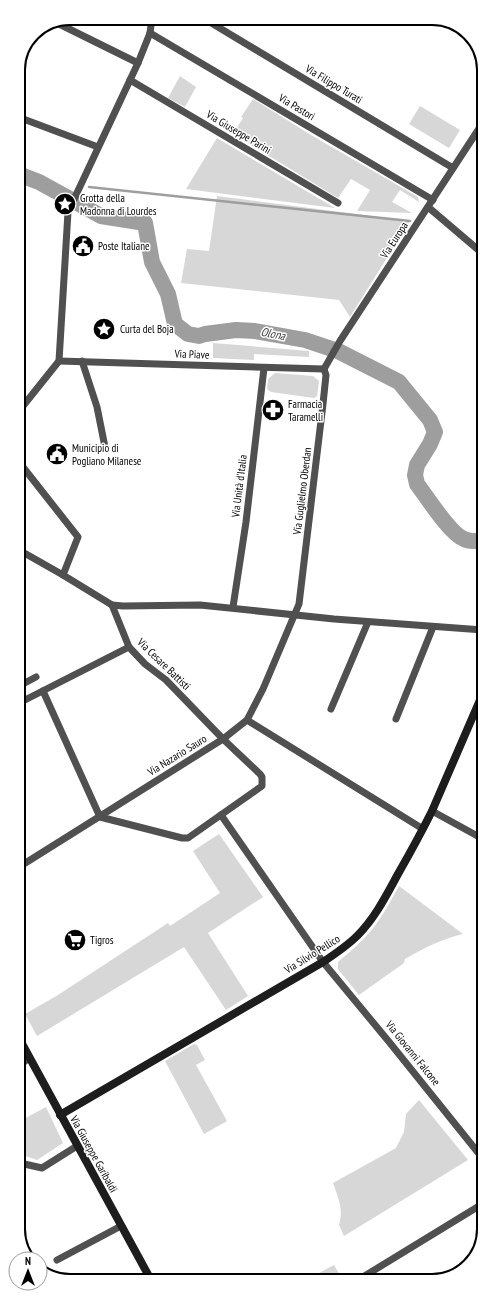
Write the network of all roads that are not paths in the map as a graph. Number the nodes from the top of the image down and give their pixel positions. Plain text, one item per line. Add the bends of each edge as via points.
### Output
1 (151, 25) edge
2 (215, 25) edge
3 (63, 26) edge
4 (150, 33) junction
5 (138, 63) junction
6 (130, 80) junction
7 (25, 120) edge
8 (477, 132) edge
9 (98, 148) junction
10 (454, 168) junction
11 (433, 200) junction
12 (338, 203) dead end
13 (428, 207) junction
14 (477, 250) edge
15 (59, 360) junction
16 (82, 361) junction
17 (264, 368) junction
18 (324, 369) junction
19 (25, 403) edge
20 (106, 447) dead end
21 (25, 470) edge
22 (25, 553) edge
23 (63, 575) junction
24 (112, 604) junction
25 (233, 607) junction
26 (294, 616) junction
27 (368, 622) junction
28 (433, 627) junction
29 (477, 630) edge
30 (129, 647) junction
31 (36, 677) dead end
32 (25, 683) edge
33 (43, 691) junction
34 (25, 700) edge
35 (477, 707) edge
36 (331, 709) dead end
37 (396, 719) dead end
38 (246, 720) junction
39 (223, 739) junction
40 (432, 812) junction
41 (222, 815) junction
42 (100, 817) junction
43 (423, 829) junction
44 (477, 836) edge
45 (25, 862) edge
46 (323, 962) junction
47 (25, 1050) edge
48 (29, 1058) junction
49 (25, 1061) edge
50 (60, 1115) junction
51 (77, 1146) junction
52 (477, 1151) edge
53 (25, 1165) edge
54 (477, 1207) edge
55 (121, 1226) junction
56 (57, 1260) dead end
57 (147, 1274) edge
58 (368, 1274) edge

1 - 4 street
2 - 10 street, Via Filippo Turati
3 - 5 street
4 - 5 street
4 - 11 street, Via Pastori
5 - 6 street
6 - 9 street
6 - 12 street, Via Giuseppe Parini
7 - 9 street
8 - 10 street, Via Europa
9 - 15 street via 68,212
10 - 11 street, Via Europa
11 - 13 street, Via Europa
13 - 14 street
13 - 18 street, Via Europa
15 - 16 street, Via Piave
15 - 19 street
16 - 17 street, Via Piave
16 - 20 street
17 - 18 street, Via Piave
17 - 25 street, Via Unità d'Italia
18 - 26 street, Via Guglielmo Oberdan via 326,375 305,562 299,604
21 - 23 street via 78,537
22 - 23 street
23 - 24 street
24 - 25 street via 200,604
24 - 30 street, Via Cesare Battisti
25 - 26 street
26 - 27 street
26 - 38 street, Via Nazario Sauro via 263,690
27 - 28 street
27 - 36 street
28 - 29 street
28 - 37 street
30 - 33 street
30 - 39 street, Via Cesare Battisti via 145,664 166,680
31 - 32 street
33 - 34 street
33 - 42 street
35 - 40 street, Via Silvio Pellico
38 - 39 street, Via Nazario Sauro
38 - 43 street
39 - 41 street, Via Cesare Battisti via 260,774 263,782 258,790
39 - 42 street, Via Nazario Sauro
40 - 43 street, Via Silvio Pellico
40 - 44 street
41 - 42 street via 185,838
41 - 46 street, Via Giovanni Falcone
42 - 45 street, Via Nazario Sauro
43 - 46 street, Via Silvio Pellico via 383,902 367,925 348,945
46 - 50 street, Via Silvio Pellico
46 - 52 street, Via Giovanni Falcone
47 - 48 street, Via Giuseppe Garibaldi
48 - 49 street
48 - 50 street, Via Giuseppe Garibaldi
50 - 51 street, Via Giuseppe Garibaldi
51 - 53 street via 42,1168
51 - 55 street, Via Giuseppe Garibaldi
54 - 58 street
55 - 56 street
55 - 57 street, Via Giuseppe Garibaldi

